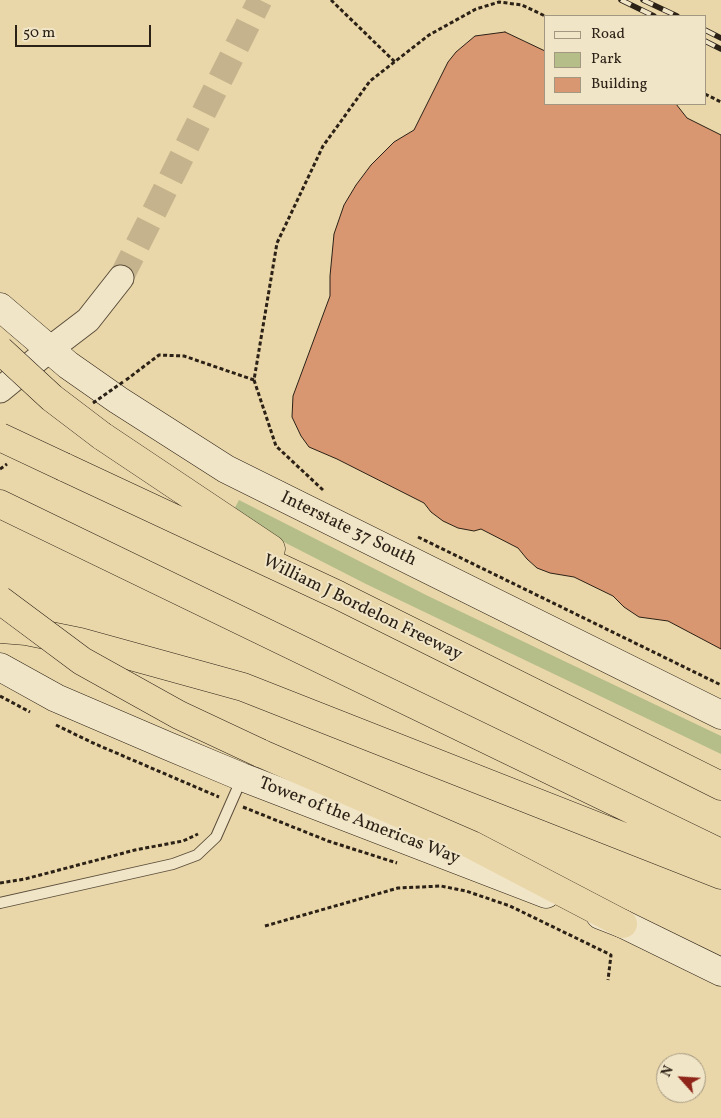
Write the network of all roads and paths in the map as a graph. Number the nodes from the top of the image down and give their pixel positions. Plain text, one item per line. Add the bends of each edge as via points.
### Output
1 (331, 0) edge
2 (544, 16) edge
3 (395, 62) junction
4 (706, 94) edge
5 (721, 102) edge
6 (121, 278) tunnel mouth
7 (0, 306) edge
8 (50, 349) junction
9 (0, 350) edge
10 (254, 380) junction
11 (0, 390) edge
12 (85, 409) dead end
13 (0, 437) edge
14 (331, 494) dead end
15 (2, 505) edge
16 (411, 533) dead end
17 (338, 595) junction
18 (0, 600) edge
19 (0, 629) edge
20 (0, 667) edge
21 (721, 685) edge
22 (0, 696) edge
23 (32, 713) dead end
24 (721, 715) edge
25 (50, 721) dead end
26 (242, 777) junction
27 (721, 786) edge
28 (217, 796) junction
29 (215, 802) dead end
30 (232, 802) junction
31 (202, 832) dead end
32 (721, 853) edge
33 (406, 865) dead end
34 (721, 875) edge
35 (0, 883) edge
36 (0, 902) edge
37 (623, 924) junction
38 (265, 926) dead end
39 (721, 972) edge
40 (608, 980) dead end

1 - 3 path
2 - 3 path via 522,5 499,2 484,6 429,35
3 - 10 path via 370,81 323,146 277,243
4 - 5 path
6 - 8 street via 88,320
7 - 8 main road, Interstate 37 South
8 - 11 street
8 - 24 main road, Interstate 37 South via 118,400 226,469
9 - 17 highway, bridge via 52,398 102,436
10 - 12 path, bridge via 184,356 159,355
10 - 14 path via 276,446 322,490
13 - 17 highway, William J Bordelon Freeway, bridge
15 - 32 highway
16 - 21 path
17 - 27 highway, William J Bordelon Freeway
18 - 37 highway, bridge via 82,661 179,715 472,845
19 - 34 highway via 80,642 243,687
20 - 26 main road, Tower of the Americas Way via 56,698
22 - 23 path
25 - 28 path
26 - 30 lane
26 - 37 main road, Tower of the Americas Way
28 - 29 path
28 - 30 path
30 - 33 path via 328,841
30 - 36 lane via 216,837 197,855 173,864
31 - 35 path via 183,841
37 - 39 main road, Tower of the Americas Way
38 - 40 path via 398,888 442,886 510,906 611,955

